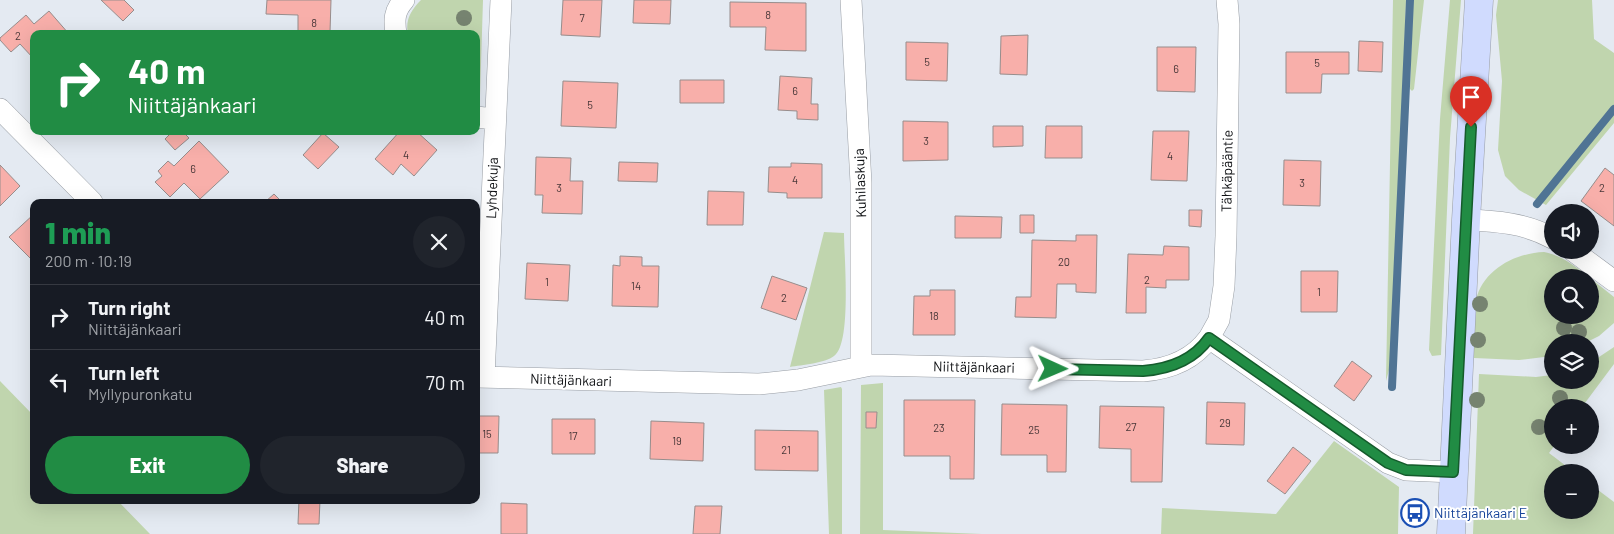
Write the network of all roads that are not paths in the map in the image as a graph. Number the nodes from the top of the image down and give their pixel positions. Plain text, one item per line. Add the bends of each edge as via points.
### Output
1 (404, 0) edge
2 (501, 0) edge
3 (851, 0) edge
4 (1227, 0) edge
5 (1479, 0) edge
6 (396, 30) edge
7 (0, 109) edge
8 (485, 118) edge
9 (89, 199) edge
10 (1466, 220) junction
11 (1544, 233) edge
12 (1584, 259) edge
13 (1614, 281) edge
14 (1209, 338) junction
15 (861, 366) junction
16 (480, 377) edge
17 (1453, 472) junction
18 (1451, 534) edge

1 - 6 street via 396,12
2 - 8 street, Lyhdekuja
3 - 15 street, Kuhilaskuja via 861,183
4 - 14 street, Tähkäpääntie via 1224,286 1219,320
5 - 10 street
7 - 9 street
8 - 16 street, Lyhdekuja
10 - 11 street via 1493,220
10 - 17 street
12 - 13 street
14 - 15 street, Niittäjänkaari via 1194,354 1158,370
14 - 17 street via 1388,463 1406,470
15 - 16 street, Niittäjänkaari via 798,380 759,384
17 - 18 street

